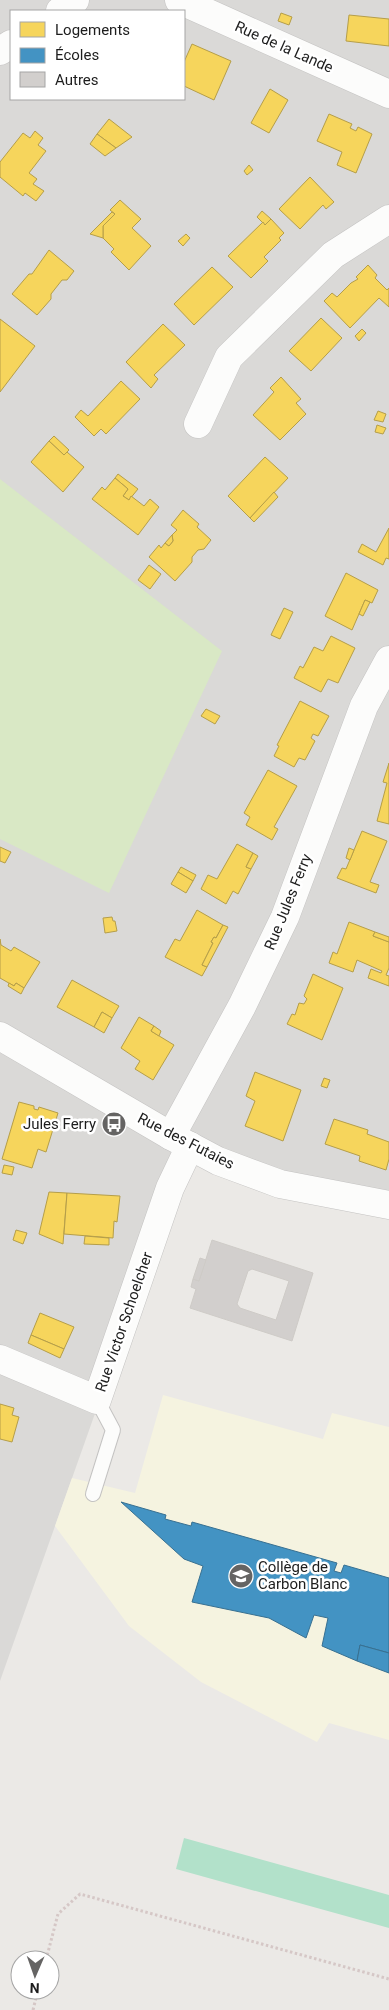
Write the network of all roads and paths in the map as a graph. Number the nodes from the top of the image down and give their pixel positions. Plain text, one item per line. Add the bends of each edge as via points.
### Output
1 (75, 0) edge
2 (180, 0) edge
3 (61, 10) edge
4 (389, 94) edge
5 (389, 220) edge
6 (198, 424) dead end
7 (389, 660) edge
8 (0, 1036) edge
9 (180, 1141) junction
10 (389, 1205) edge
11 (0, 1359) edge
12 (97, 1400) junction
13 (93, 1494) dead end
14 (49, 1950) edge
15 (389, 1979) edge

1 - 3 street
2 - 4 street, Rue de la Lande
5 - 6 street via 333,255 228,357
7 - 9 street, Rue Jules Ferry via 364,706 285,917
8 - 9 street, Rue des Futaies
9 - 10 street, Rue des Futaies via 218,1161 280,1184
9 - 12 street, Rue Victor Schoelcher via 170,1188
11 - 12 street, Rue Victor Schoelcher
12 - 13 lane via 113,1430
14 - 15 path via 58,1914 80,1894

